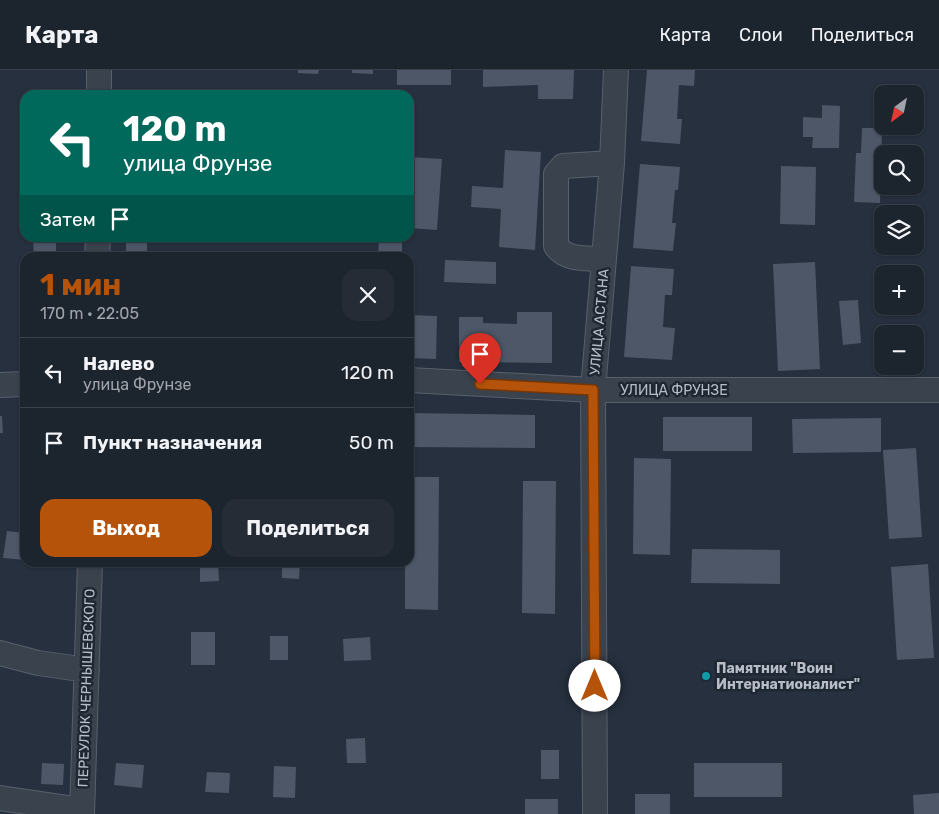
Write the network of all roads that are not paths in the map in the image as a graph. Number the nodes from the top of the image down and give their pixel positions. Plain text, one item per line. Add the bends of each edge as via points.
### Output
1 (99, 70) edge
2 (616, 70) edge
3 (99, 90) edge
4 (612, 163) junction
5 (604, 259) junction
6 (414, 380) edge
7 (20, 384) edge
8 (0, 386) edge
9 (593, 390) junction
10 (939, 390) edge
11 (90, 567) edge
12 (0, 653) edge
13 (86, 670) junction
14 (0, 798) edge
15 (82, 812) edge
16 (594, 814) edge

1 - 3 street
2 - 4 street, УЛИЦА АСТАНА
4 - 5 street, УЛИЦА АСТАНА
4 - 5 street via 563,166 556,174 556,246 570,257
5 - 9 street, УЛИЦА АСТАНА
6 - 9 street, УЛИЦА ФРУНЗЕ
7 - 8 street
9 - 10 street, УЛИЦА ФРУНЗЕ
9 - 16 street, УЛИЦА АСТАНА
11 - 13 street, ПЕРЕУЛОК ЧЕРНЫШЕВСКОГО
12 - 13 street
13 - 15 street, ПЕРЕУЛОК ЧЕРНЫШЕВСКОГО
14 - 15 street

